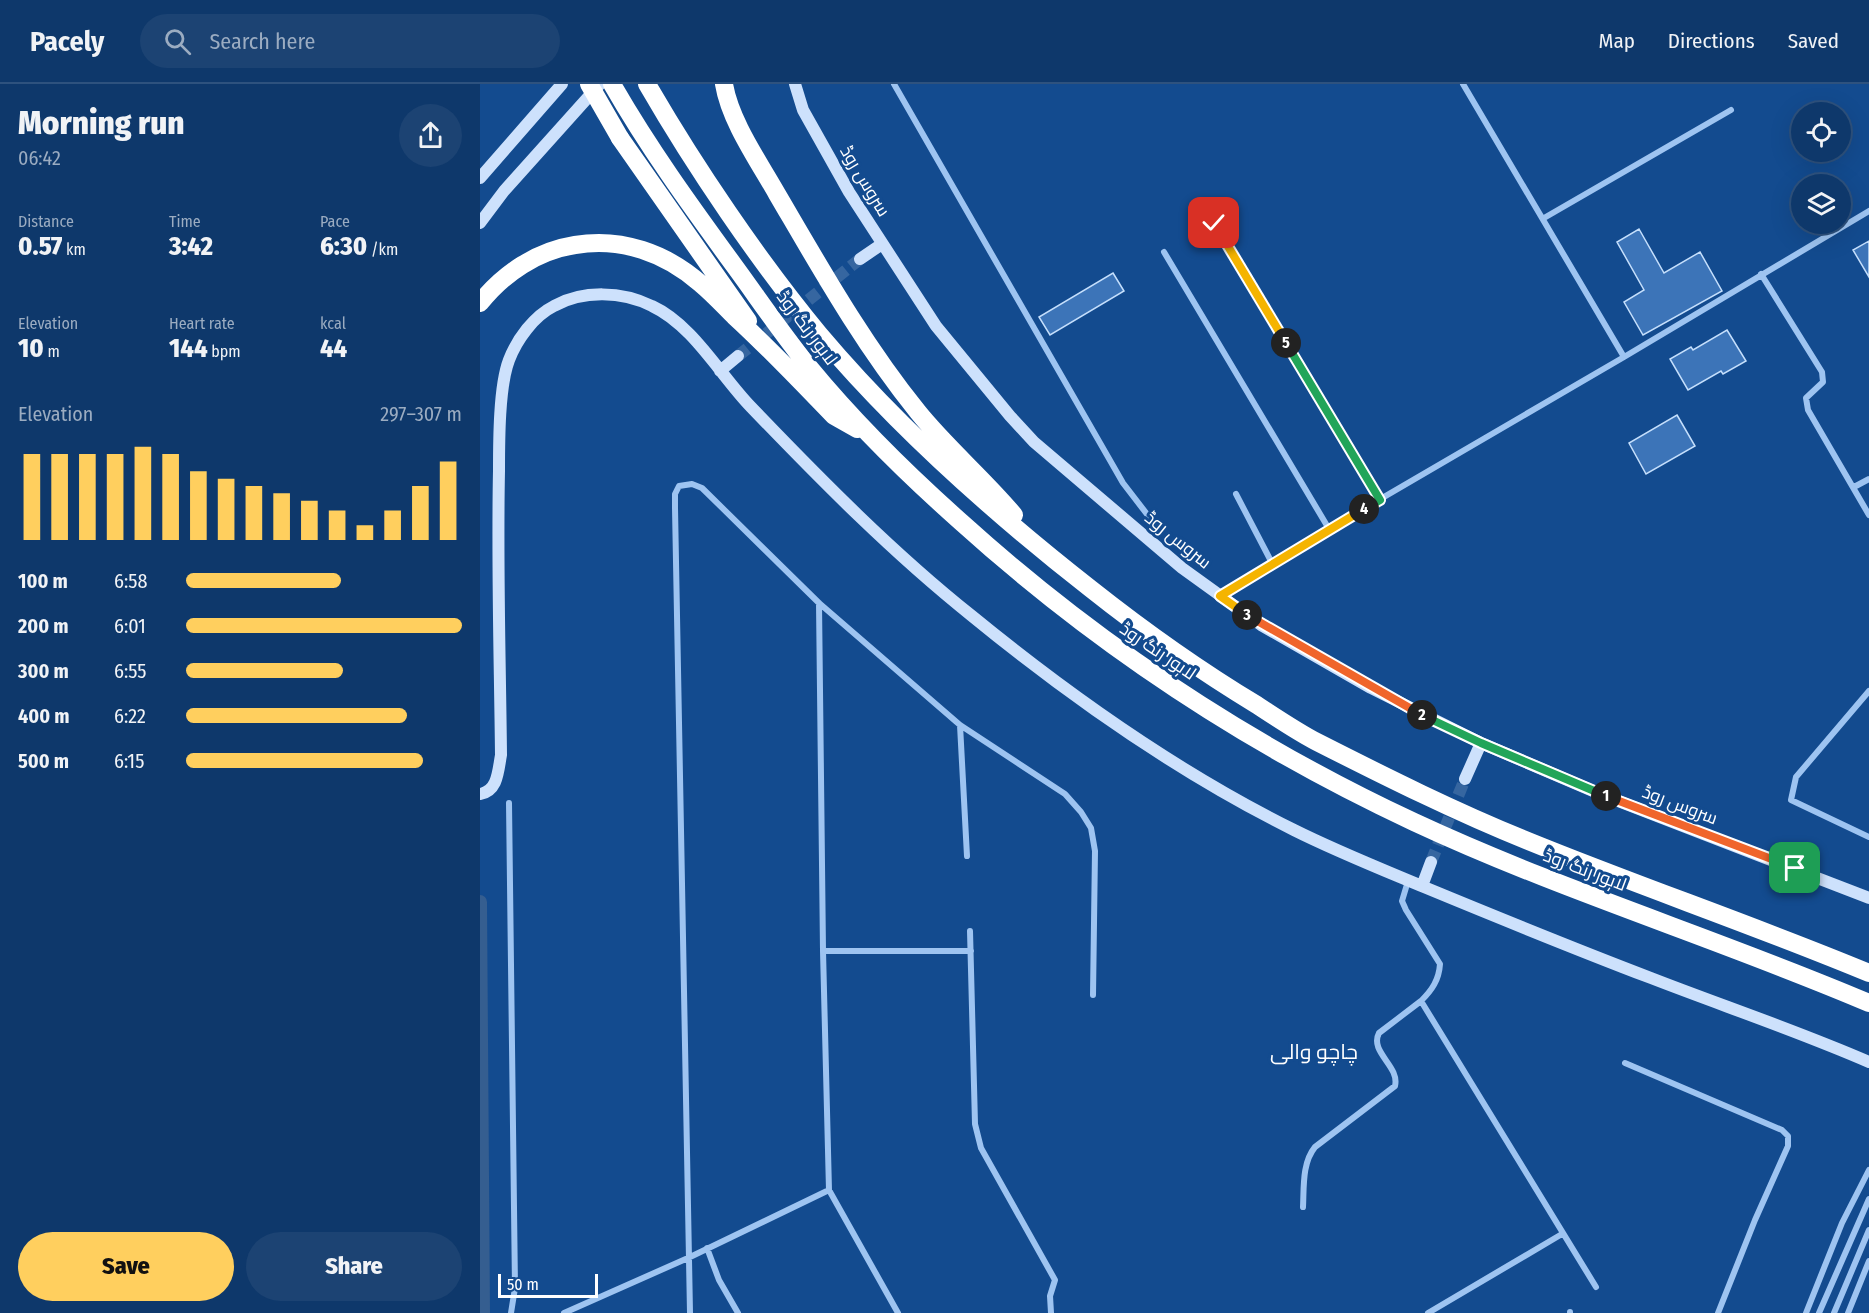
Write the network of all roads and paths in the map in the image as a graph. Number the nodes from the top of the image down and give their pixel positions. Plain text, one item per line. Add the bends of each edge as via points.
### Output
1 (562, 84) edge
2 (589, 84) edge
3 (600, 84) edge
4 (610, 84) edge
5 (647, 84) edge
6 (724, 84) edge
7 (795, 84) edge
8 (894, 84) edge
9 (1463, 84) edge
10 (1731, 110) dead end
11 (574, 113) junction
12 (480, 178) edge
13 (1869, 210) edge
14 (1544, 218) junction
15 (480, 223) edge
16 (1214, 223) dead end
17 (882, 244) junction
18 (1164, 252) dead end
19 (860, 259) tunnel mouth
20 (1761, 274) junction
21 (480, 303) edge
22 (758, 338) junction
23 (738, 356) tunnel mouth
24 (1624, 357) junction
25 (720, 371) junction
26 (874, 440) junction
27 (1869, 479) edge
28 (1854, 487) junction
29 (1236, 494) dead end
30 (1380, 500) junction
31 (1869, 515) edge
32 (1329, 529) junction
33 (1146, 538) junction
34 (1045, 553) junction
35 (1272, 563) junction
36 (1220, 596) junction
37 (819, 603) junction
38 (1869, 691) edge
39 (960, 725) junction
40 (1481, 743) junction
41 (1465, 779) tunnel mouth
42 (484, 794) edge
43 (508, 803) dead end
44 (1869, 837) edge
45 (967, 856) dead end
46 (1431, 862) tunnel mouth
47 (1408, 880) junction
48 (1422, 886) junction
49 (1869, 898) edge
50 (970, 931) dead end
51 (823, 951) junction
52 (970, 951) junction
53 (1869, 974) edge
54 (1093, 995) dead end
55 (1421, 1001) junction
56 (1869, 1003) edge
57 (1869, 1062) edge
58 (1625, 1063) dead end
59 (1869, 1170) edge
60 (829, 1190) junction
61 (1869, 1199) edge
62 (1303, 1207) dead end
63 (1869, 1230) edge
64 (1562, 1234) junction
65 (707, 1248) junction
66 (688, 1258) junction
67 (1869, 1261) edge
68 (1596, 1287) dead end
69 (511, 1313) edge
70 (564, 1313) edge
71 (690, 1313) edge
72 (738, 1313) edge
73 (898, 1313) edge
74 (1051, 1313) edge
75 (1428, 1313) edge
76 (1718, 1313) edge
77 (1806, 1313) edge
78 (1819, 1313) edge
79 (1834, 1313) edge
80 (1848, 1313) edge

1 - 12 street
2 - 22 highway, bridge via 620,138
3 - 11 street
4 - 11 street
4 - 26 highway, لاہور رنگ روڈ via 696,214 808,367
5 - 34 highway, لاہور رنگ روڈ via 760,255 819,333 951,470
6 - 34 highway via 732,111 752,149 872,351 919,414 994,491
7 - 17 street, سروس روڈ via 803,110
8 - 33 street via 1122,483 1153,522
9 - 14 street
10 - 14 street
11 - 15 street
13 - 20 street
14 - 24 street
16 - 30 street
17 - 19 street
17 - 33 street, سروس روڈ via 936,326 1010,416
18 - 32 street
20 - 24 street
20 - 28 street via 1822,372 1823,382 1806,398 1808,410
21 - 22 highway via 520,266 543,253 581,244 622,244 655,254 686,272
22 - 26 highway via 834,416
23 - 25 street
24 - 30 street
25 - 42 street via 699,342 656,307 626,296 574,298 549,308 525,330 508,363 500,425 501,755 497,778
25 - 47 street via 870,526 972,616 1061,684 1117,724 1259,812
26 - 56 highway, لاہور رنگ روڈ via 991,549 1122,654 1269,746 1414,822 1517,867
27 - 28 street
28 - 31 street
29 - 35 street
30 - 32 street
32 - 35 street
33 - 36 street, سروس روڈ
34 - 53 highway, لاہور رنگ روڈ via 1208,675 1332,749 1529,841
35 - 36 street
36 - 40 street, سروس روڈ via 1261,625 1371,688
37 - 39 street
37 - 51 street
37 - 66 street via 702,488 692,484 679,486 675,501 676,626
38 - 44 street via 1796,777 1791,800
39 - 45 street
39 - 54 street via 1065,794 1090,828 1095,851
40 - 41 street
40 - 49 street, سروس روڈ via 1600,794
43 - 69 street via 515,1288
46 - 48 street
47 - 48 street
47 - 55 street via 1402,901 1440,964 1435,983
48 - 57 street
50 - 52 street
51 - 52 street
51 - 60 street
52 - 74 street via 975,1124 981,1148 1055,1280 1050,1296
55 - 62 street via 1376,1039 1395,1074 1395,1086 1309,1155
55 - 64 street
58 - 76 street via 1782,1130 1788,1136 1788,1146
59 - 77 street via 1842,1223
60 - 65 street
60 - 73 street
61 - 78 street
63 - 79 street
64 - 68 street
64 - 75 street
65 - 66 street
65 - 72 street
66 - 70 street
66 - 71 street
67 - 80 street

